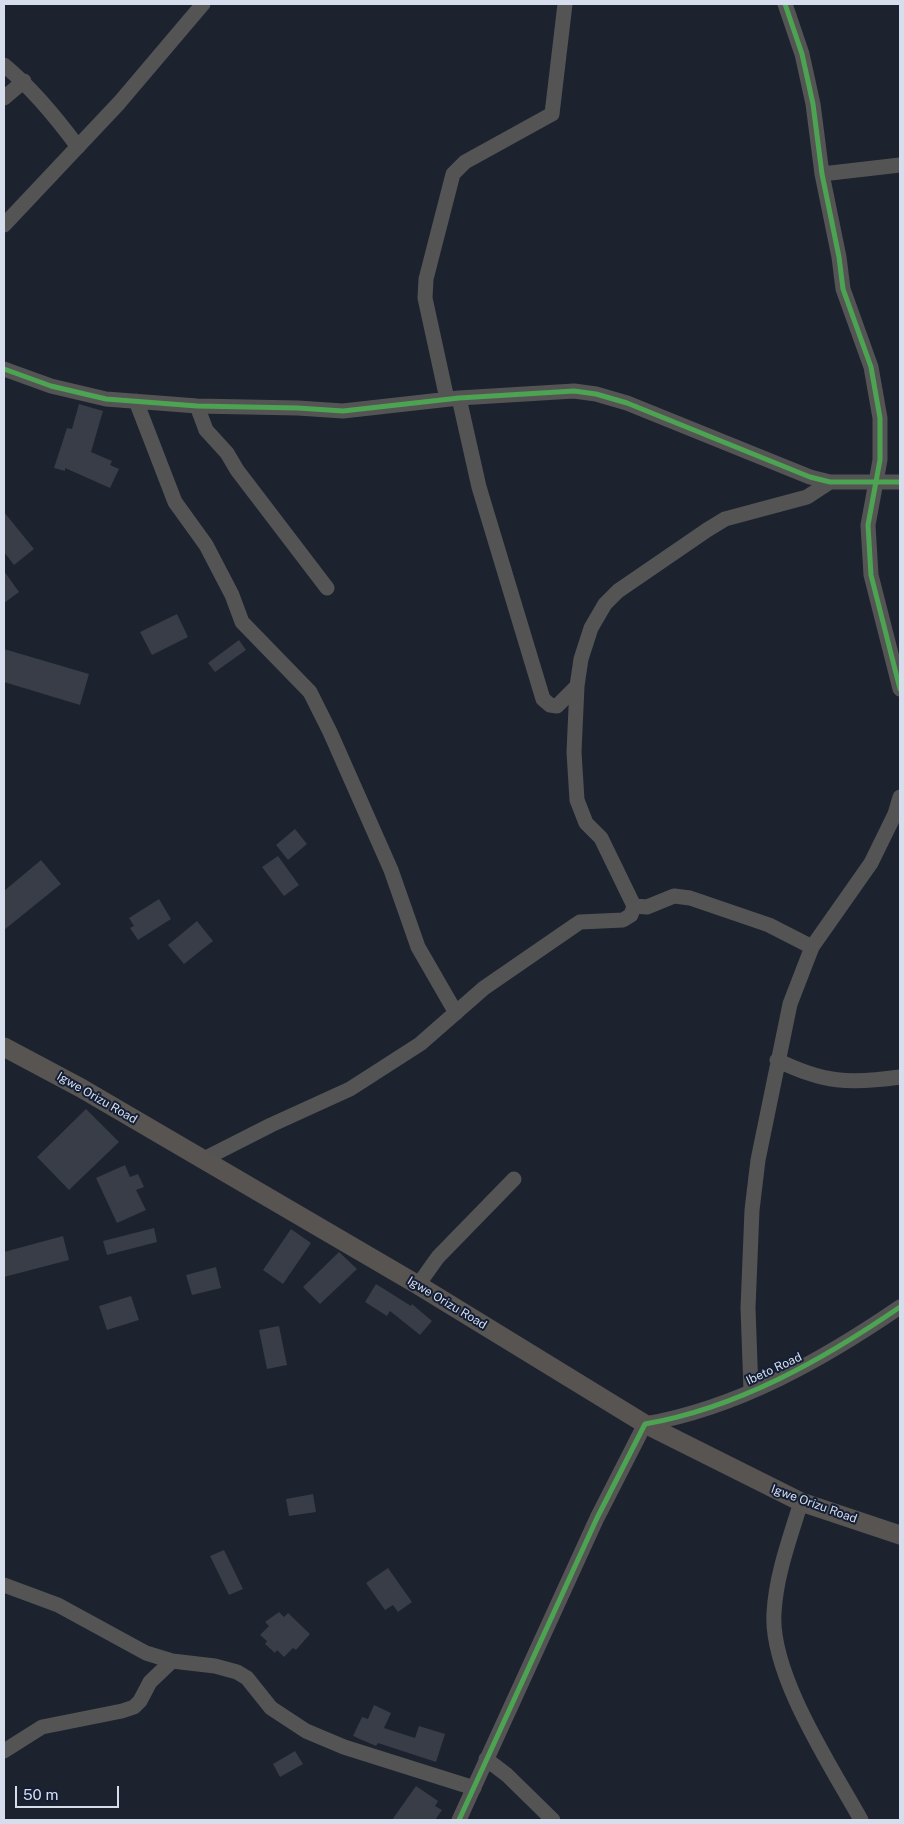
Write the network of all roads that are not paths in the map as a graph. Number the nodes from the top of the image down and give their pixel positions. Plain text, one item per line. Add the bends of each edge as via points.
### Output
1 (203, 4) edge
2 (564, 4) edge
3 (785, 4) edge
4 (4, 65) edge
5 (24, 81) junction
6 (4, 98) edge
7 (78, 147) junction
8 (900, 164) edge
9 (822, 174) junction
10 (4, 225) edge
11 (4, 369) edge
12 (453, 398) junction
13 (136, 401) junction
14 (197, 406) junction
15 (830, 482) junction
16 (900, 482) edge
17 (877, 484) junction
18 (327, 588) dead end
19 (577, 686) junction
20 (900, 689) edge
21 (900, 797) edge
22 (634, 906) junction
23 (812, 947) junction
24 (456, 1013) junction
25 (4, 1047) edge
26 (777, 1060) junction
27 (900, 1077) edge
28 (204, 1160) junction
29 (514, 1179) dead end
30 (418, 1285) junction
31 (900, 1307) edge
32 (751, 1391) junction
33 (645, 1424) junction
34 (801, 1502) junction
35 (900, 1535) edge
36 (4, 1584) edge
37 (172, 1661) junction
38 (4, 1751) edge
39 (486, 1759) junction
40 (474, 1788) junction
41 (459, 1820) edge
42 (553, 1820) edge
43 (861, 1820) edge

1 - 7 street
2 - 12 street via 552,114 465,162 453,174 426,279 425,298
3 - 9 street via 802,54 813,104
4 - 5 street
5 - 6 street
5 - 7 street
7 - 10 street
8 - 9 street
9 - 17 street via 843,289 856,319 873,376 880,418
11 - 13 street via 60,388 106,399
12 - 14 street via 343,411
12 - 15 street via 574,391 596,394 810,478
12 - 19 street via 543,699 556,706
13 - 14 street
13 - 24 street via 176,502 206,546 232,595 242,622 310,692 391,870 418,947
14 - 18 street via 206,430 227,453
15 - 17 street
15 - 19 street via 806,497 725,519 618,591 605,604 591,628
16 - 17 street
17 - 20 street via 868,526 871,575
19 - 22 street via 576,800 586,823 601,838
21 - 23 street via 871,863
22 - 23 street via 647,907 674,896 690,898 770,925
22 - 24 street via 631,915 624,920 580,922 484,988
23 - 26 street via 790,1004
24 - 28 street via 420,1044 350,1089 271,1124
25 - 28 main road, Igwe Orizu Road
26 - 27 street via 803,1073 829,1080 867,1081
26 - 32 street via 752,1210 748,1308
28 - 30 main road, Igwe Orizu Road
29 - 30 street via 438,1257
30 - 33 main road, Igwe Orizu Road
31 - 32 street, Ibeto Road via 810,1363
32 - 33 street, Ibeto Road via 677,1419
33 - 34 main road, Igwe Orizu Road
33 - 39 street
34 - 35 main road, Igwe Orizu Road
34 - 43 street via 776,1584 774,1640 790,1689
36 - 37 street via 58,1605 146,1653
37 - 38 street via 150,1682 134,1707 42,1727
37 - 40 street via 237,1672 247,1678 271,1708 306,1731 344,1747
39 - 40 street
39 - 42 street
40 - 41 street

